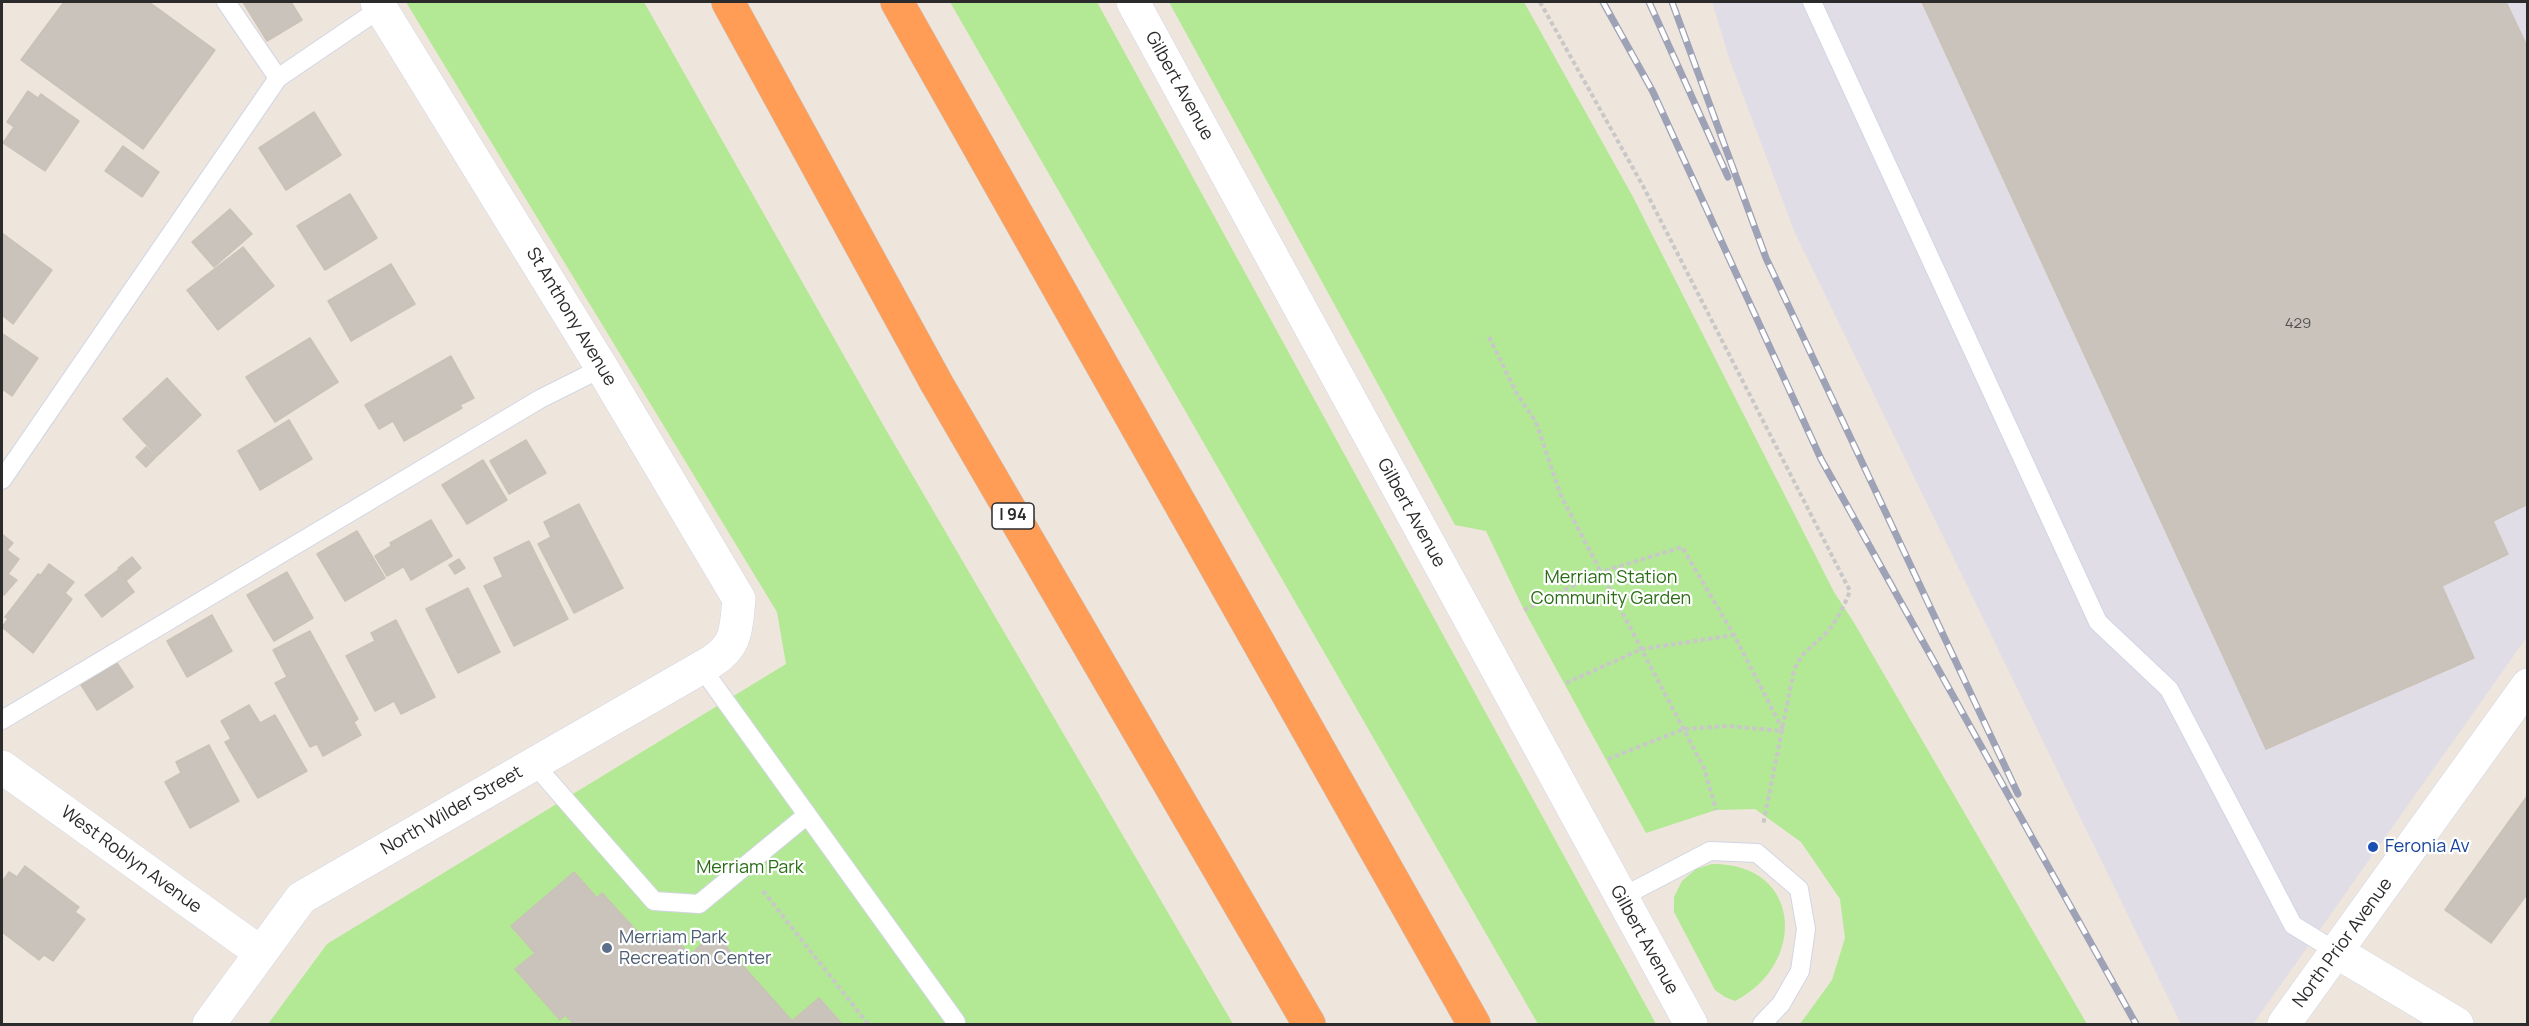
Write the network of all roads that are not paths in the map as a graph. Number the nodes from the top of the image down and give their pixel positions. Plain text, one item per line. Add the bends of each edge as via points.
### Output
1 (226, 2) edge
2 (728, 2) edge
3 (897, 2) edge
4 (1133, 2) edge
5 (1812, 2) edge
6 (379, 5) edge
7 (278, 78) junction
8 (602, 368) junction
9 (2, 480) edge
10 (734, 640) joint
11 (701, 667) junction
12 (2528, 686) edge
13 (2, 720) edge
14 (534, 764) junction
15 (2, 767) edge
16 (807, 815) junction
17 (1620, 898) junction
18 (2337, 952) junction
19 (261, 953) junction
20 (956, 1022) dead end
21 (209, 1024) edge
22 (1309, 1024) edge
23 (1474, 1024) edge
24 (1691, 1024) edge
25 (1762, 1024) edge
26 (2284, 1024) edge
27 (2457, 1024) edge

1 - 7 lane
2 - 22 highway, I 94 via 937,384
3 - 23 highway
4 - 17 street, Gilbert Avenue
5 - 18 lane via 2098,622 2169,689 2293,925
6 - 7 lane
6 - 8 street, St Anthony Avenue
7 - 9 lane
8 - 10 street, St Anthony Avenue via 739,599
8 - 13 lane via 540,399
10 - 11 street, North Wilder Street via 720,657
11 - 14 street, North Wilder Street
11 - 16 lane
12 - 18 street, North Prior Avenue
14 - 16 lane via 654,901 699,904
14 - 19 street, North Wilder Street via 301,898
15 - 19 street, West Roblyn Avenue
16 - 20 lane
17 - 24 street, Gilbert Avenue
17 - 25 lane via 1710,851 1757,853 1799,889 1806,928 1800,970 1781,1004
18 - 26 street, North Prior Avenue
18 - 27 street
19 - 21 street, North Wilder Street

